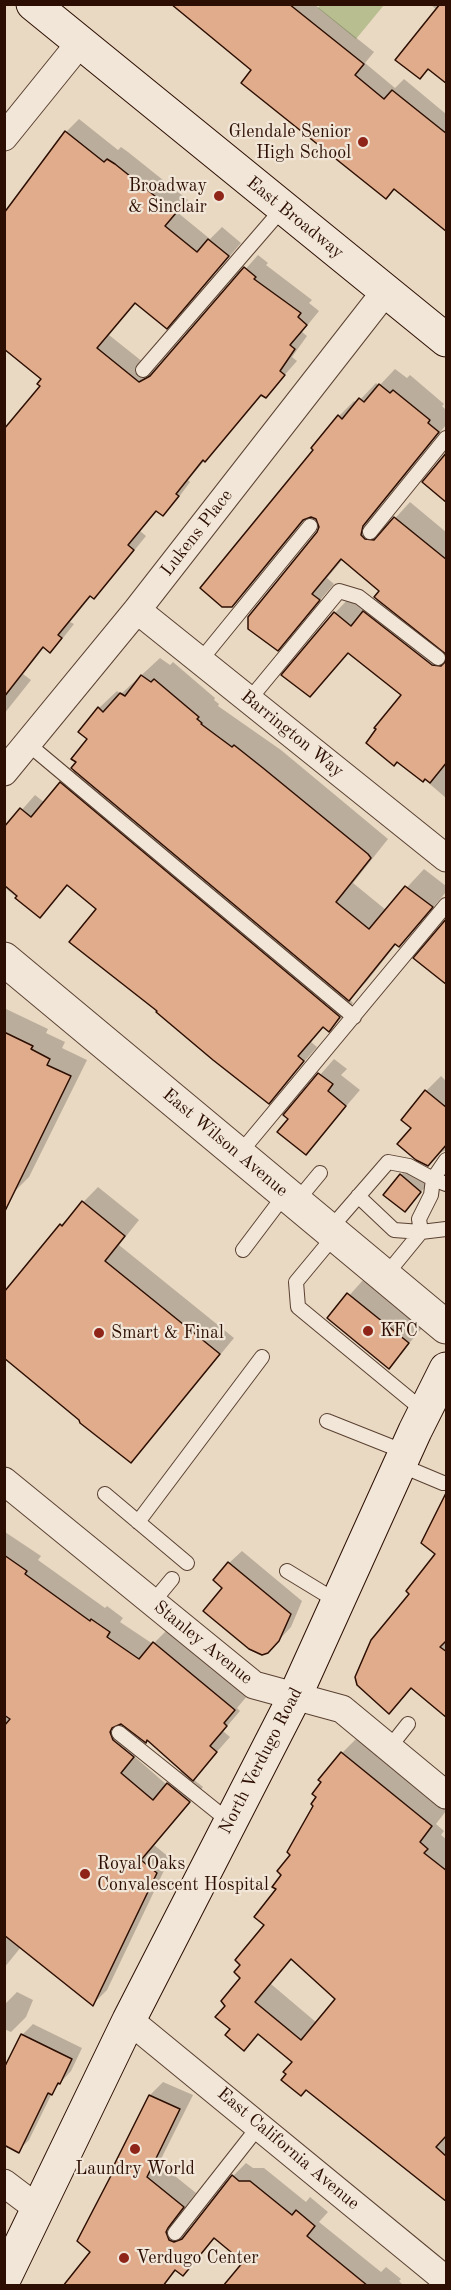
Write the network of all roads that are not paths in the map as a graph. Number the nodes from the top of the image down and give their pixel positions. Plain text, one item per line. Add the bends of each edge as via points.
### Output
1 (33, 4) edge
2 (80, 43) junction
3 (4, 137) edge
4 (283, 208) junction
5 (385, 292) junction
6 (447, 340) edge
7 (143, 369) dead end
8 (447, 438) edge
9 (310, 526) dead end
10 (370, 532) dead end
11 (137, 610) junction
12 (438, 658) dead end
13 (200, 661) junction
14 (249, 700) junction
15 (28, 744) junction
16 (4, 772) edge
17 (447, 858) edge
18 (447, 905) edge
19 (4, 959) edge
20 (354, 1017) junction
21 (239, 1154) junction
22 (447, 1160) edge
23 (320, 1173) dead end
24 (433, 1179) junction
25 (447, 1184) edge
26 (358, 1196) junction
27 (291, 1198) junction
28 (447, 1229) edge
29 (332, 1232) junction
30 (421, 1232) junction
31 (243, 1250) dead end
32 (384, 1276) junction
33 (447, 1327) edge
34 (262, 1357) dead end
35 (447, 1369) edge
36 (425, 1412) junction
37 (327, 1421) dead end
38 (403, 1459) junction
39 (4, 1481) edge
40 (443, 1483) dead end
41 (105, 1494) dead end
42 (138, 1522) junction
43 (187, 1563) dead end
44 (287, 1571) dead end
45 (172, 1579) dead end
46 (153, 1602) junction
47 (338, 1602) junction
48 (295, 1696) junction
49 (408, 1724) dead end
50 (119, 1733) dead end
51 (389, 1748) junction
52 (447, 1795) edge
53 (230, 1822) junction
54 (129, 2020) junction
55 (259, 2127) junction
56 (4, 2183) edge
57 (37, 2208) junction
58 (175, 2233) dead end
59 (4, 2278) edge
60 (447, 2280) edge

1 - 2 main road, East Broadway
2 - 3 street
2 - 4 main road, East Broadway
4 - 5 main road, East Broadway
4 - 7 lane
5 - 6 main road, East Broadway
5 - 11 street, Lukens Place
8 - 10 lane
9 - 13 lane
11 - 13 street, Barrington Way
11 - 15 street, Lukens Place
12 - 14 lane via 359,597 339,591
13 - 14 street, Barrington Way
14 - 17 street, Barrington Way
15 - 16 street, Lukens Place
15 - 20 lane
18 - 20 lane
19 - 21 main road, East Wilson Avenue
20 - 21 lane
21 - 27 main road, East Wilson Avenue
22 - 24 lane
23 - 27 lane
24 - 25 lane
24 - 26 lane via 409,1166 388,1162
24 - 30 lane via 431,1195 419,1219
26 - 29 lane
26 - 30 lane via 394,1230
27 - 29 main road, East Wilson Avenue
27 - 31 lane
28 - 30 lane
29 - 32 main road, East Wilson Avenue
29 - 36 lane via 296,1282 298,1307
30 - 32 lane
32 - 33 main road, East Wilson Avenue
34 - 42 lane
35 - 36 main road, North Verdugo Road
36 - 38 main road, North Verdugo Road
37 - 38 lane
38 - 40 lane
38 - 47 main road, North Verdugo Road
39 - 46 street, Stanley Avenue
41 - 42 lane
42 - 43 lane
44 - 47 lane
45 - 46 lane
46 - 48 street, Stanley Avenue via 254,1685
47 - 48 main road, North Verdugo Road
48 - 51 street, Stanley Avenue via 342,1709
48 - 53 main road, North Verdugo Road
49 - 51 lane
50 - 53 lane
51 - 52 street, Stanley Avenue
53 - 54 main road, North Verdugo Road
54 - 55 street, East California Avenue
54 - 57 main road, North Verdugo Road
55 - 58 lane
55 - 60 street, East California Avenue
56 - 57 street
57 - 59 main road, North Verdugo Road

